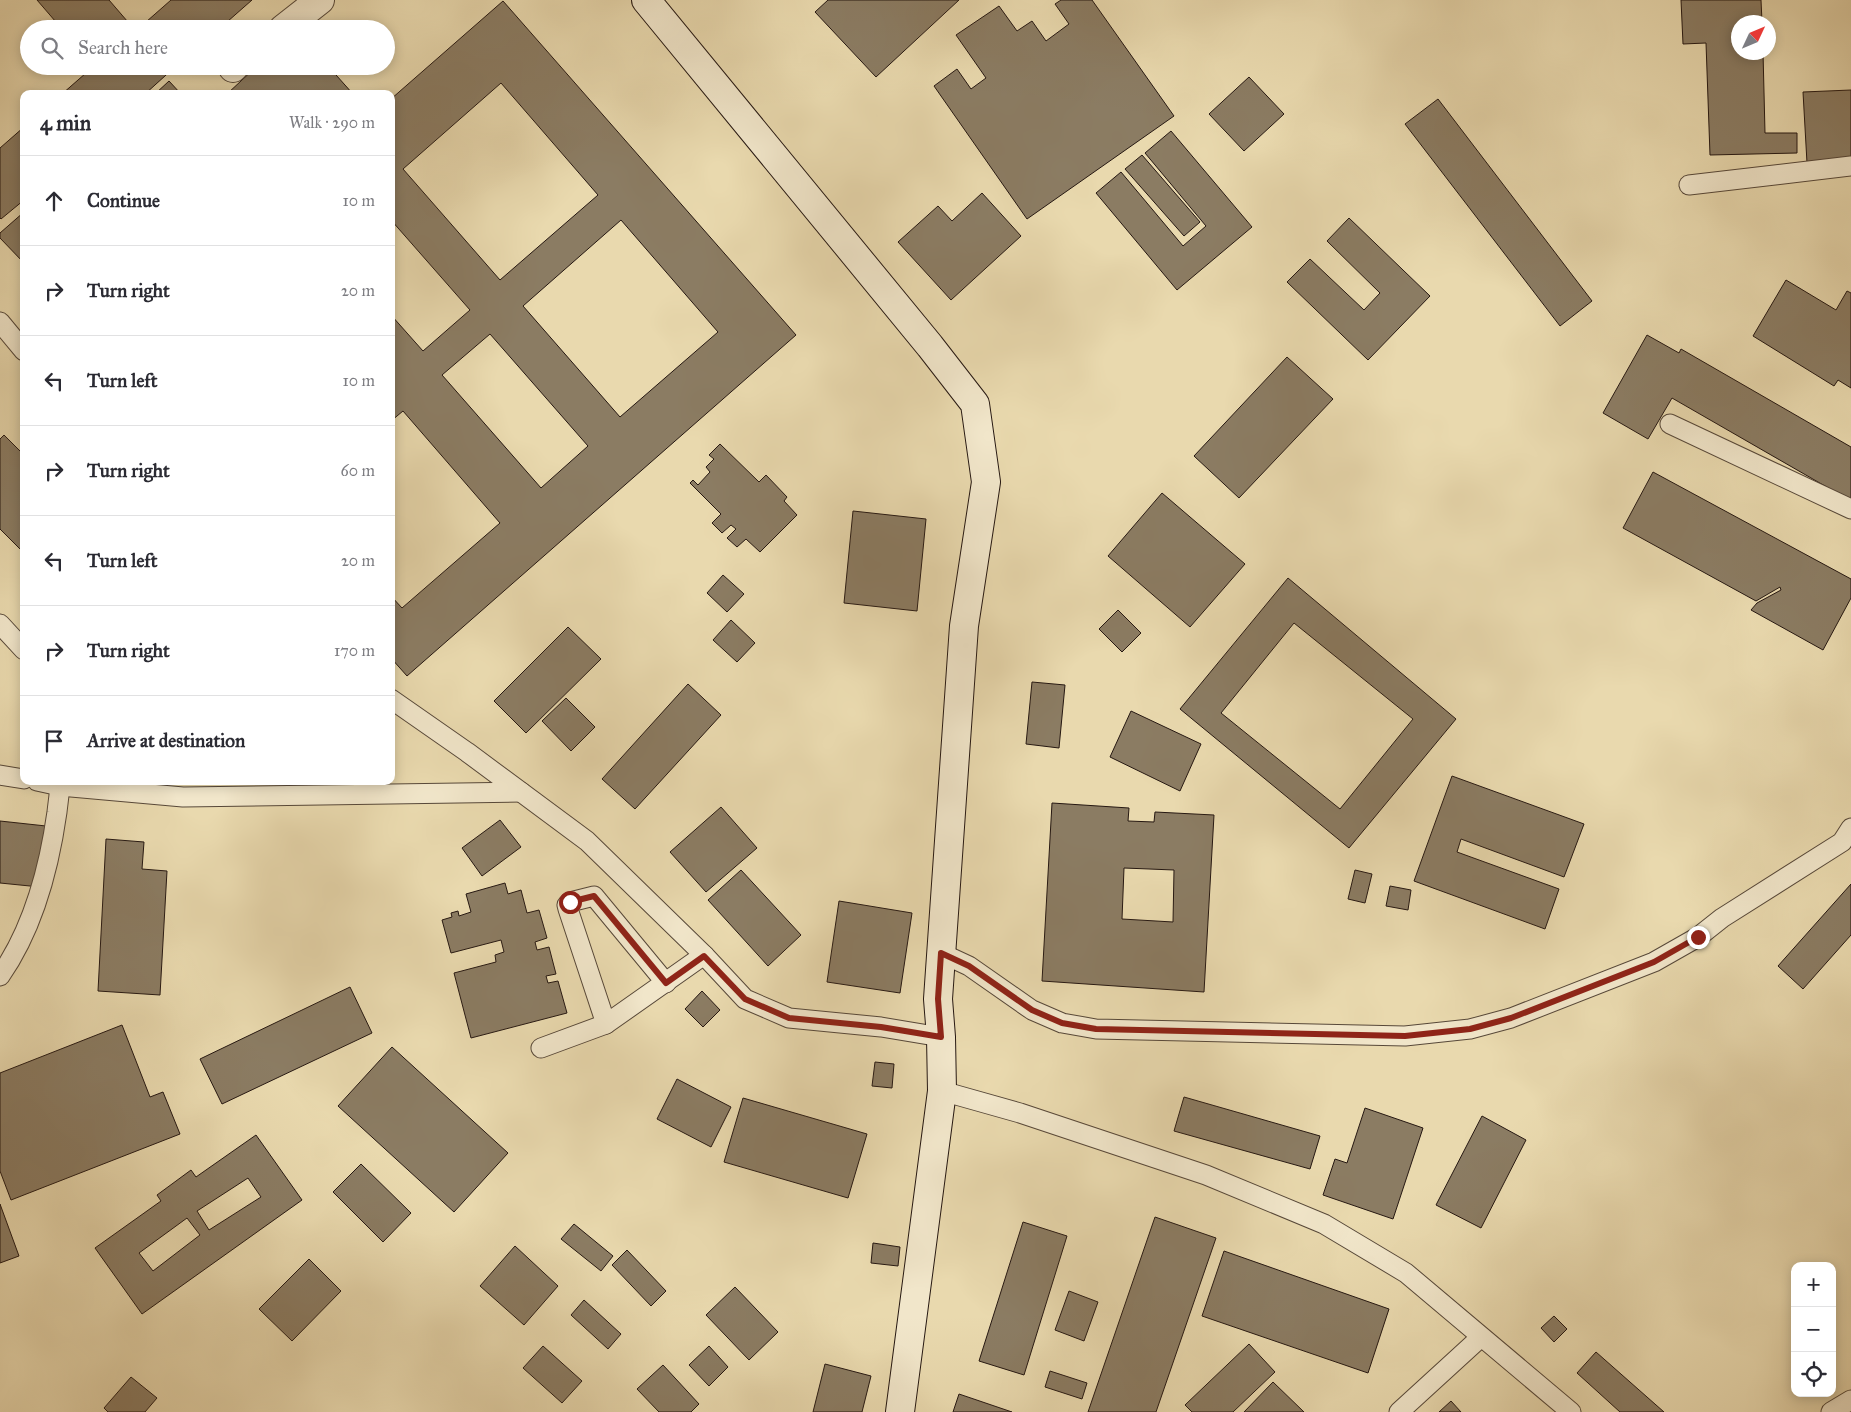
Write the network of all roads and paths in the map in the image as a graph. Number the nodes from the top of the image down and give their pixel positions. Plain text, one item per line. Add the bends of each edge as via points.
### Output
1 (320, 0) edge
2 (646, 0) edge
3 (294, 20) edge
4 (1851, 166) edge
5 (1689, 185) dead end
6 (0, 322) edge
7 (20, 346) edge
8 (1670, 424) dead end
9 (1851, 509) edge
10 (0, 624) edge
11 (20, 646) edge
12 (395, 702) edge
13 (0, 775) edge
14 (20, 778) edge
15 (60, 785) edge
16 (78, 785) edge
17 (521, 792) junction
18 (1851, 828) edge
19 (941, 953) junction
20 (704, 956) junction
21 (0, 976) edge
22 (666, 983) junction
23 (606, 1024) junction
24 (941, 1037) junction
25 (541, 1048) dead end
26 (942, 1091) junction
27 (1481, 1337) junction
28 (1851, 1400) edge
29 (900, 1412) edge
30 (1399, 1412) edge
31 (1571, 1412) edge
32 (1831, 1412) edge

1 - 3 street
2 - 19 street via 918,330 975,404 986,482 964,626
4 - 5 lane
6 - 7 lane
8 - 9 lane
10 - 11 lane
12 - 17 lane
13 - 14 lane
15 - 21 lane via 47,865 35,907 12,959
16 - 17 lane via 183,797
17 - 20 lane via 587,841
18 - 19 lane via 1842,842 1722,918 1698,937 1654,962 1511,1018 1470,1029 1405,1036 1096,1029 1062,1023 1032,1010 969,966
19 - 24 street via 938,999
20 - 22 lane
20 - 24 lane via 745,999 789,1018
22 - 23 lane
22 - 23 lane via 594,896 570,902 568,909
23 - 25 lane
24 - 26 street
26 - 27 lane via 1020,1113 1206,1175 1324,1224 1406,1273
26 - 29 street
27 - 30 lane
27 - 31 lane
28 - 32 lane

